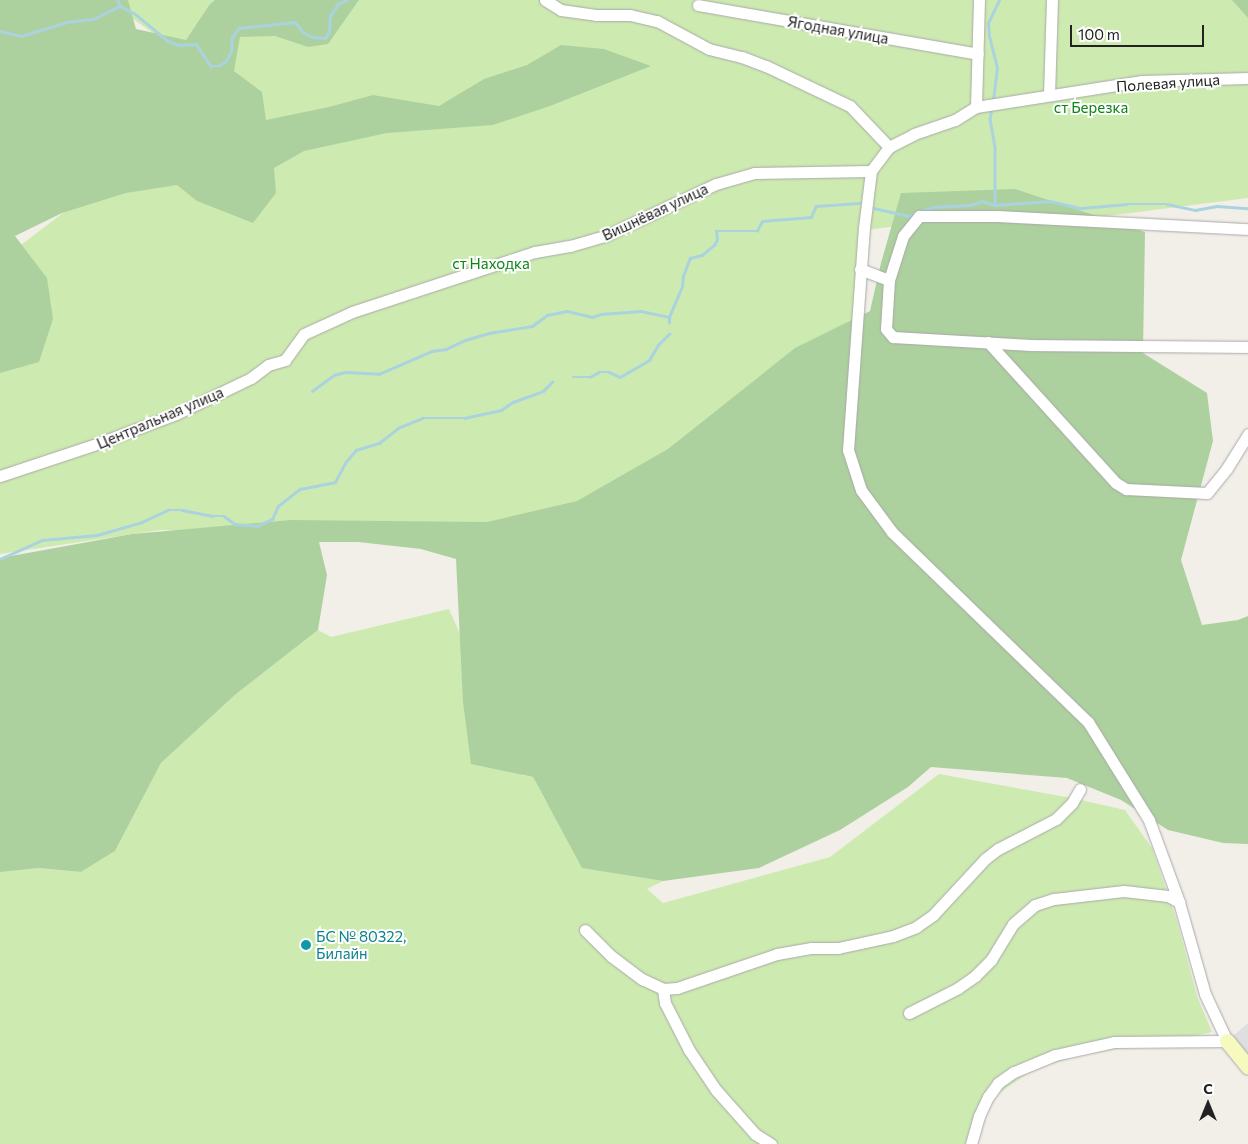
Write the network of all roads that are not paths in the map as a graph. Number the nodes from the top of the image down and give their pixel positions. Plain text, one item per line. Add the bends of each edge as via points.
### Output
1 (545, 0) edge
2 (979, 0) edge
3 (1052, 0) edge
4 (698, 5) dead end
5 (978, 54) junction
6 (1248, 78) edge
7 (1049, 96) junction
8 (980, 106) junction
9 (889, 147) junction
10 (871, 171) junction
11 (1248, 229) edge
12 (860, 269) junction
13 (889, 280) junction
14 (304, 334) joint
15 (988, 342) junction
16 (1248, 347) edge
17 (1248, 434) edge
18 (0, 476) edge
19 (1080, 789) dead end
20 (1179, 902) junction
21 (585, 930) dead end
22 (663, 990) junction
23 (909, 1013) dead end
24 (1227, 1041) junction
25 (1248, 1067) edge
26 (772, 1144) edge
27 (971, 1144) edge

1 - 9 street via 562,10 630,15 658,21 708,49 766,66 850,106
2 - 5 street
3 - 7 street
4 - 5 street, Ягодная улица
5 - 8 street
6 - 7 street, Полевая улица via 1142,81
7 - 8 street, Полевая улица
8 - 9 street, Полевая улица
9 - 10 street
10 - 12 street
10 - 14 street, Вишнёвая улица via 754,173 716,184 605,236 534,252 352,312
11 - 13 street via 998,216 919,216 903,236
12 - 13 street
12 - 20 street via 848,450 861,490 892,532 1088,722 1149,820
13 - 15 street via 886,330 893,337
14 - 18 street, Центральная улица via 285,360 176,414 99,444
15 - 16 street
15 - 17 street via 1116,483 1126,489 1207,493
19 - 22 street via 1056,819 985,859 933,915 916,927 893,936 838,948 811,948 778,954
20 - 23 street via 1168,896 1124,891 1054,899 1035,905 1013,924 991,960 975,976
20 - 24 street via 1205,994
21 - 22 street via 611,956
22 - 26 street via 665,1003 689,1050 712,1085 755,1134
24 - 25 street
24 - 27 street via 1114,1042 1055,1055 1014,1072 998,1083 979,1116

